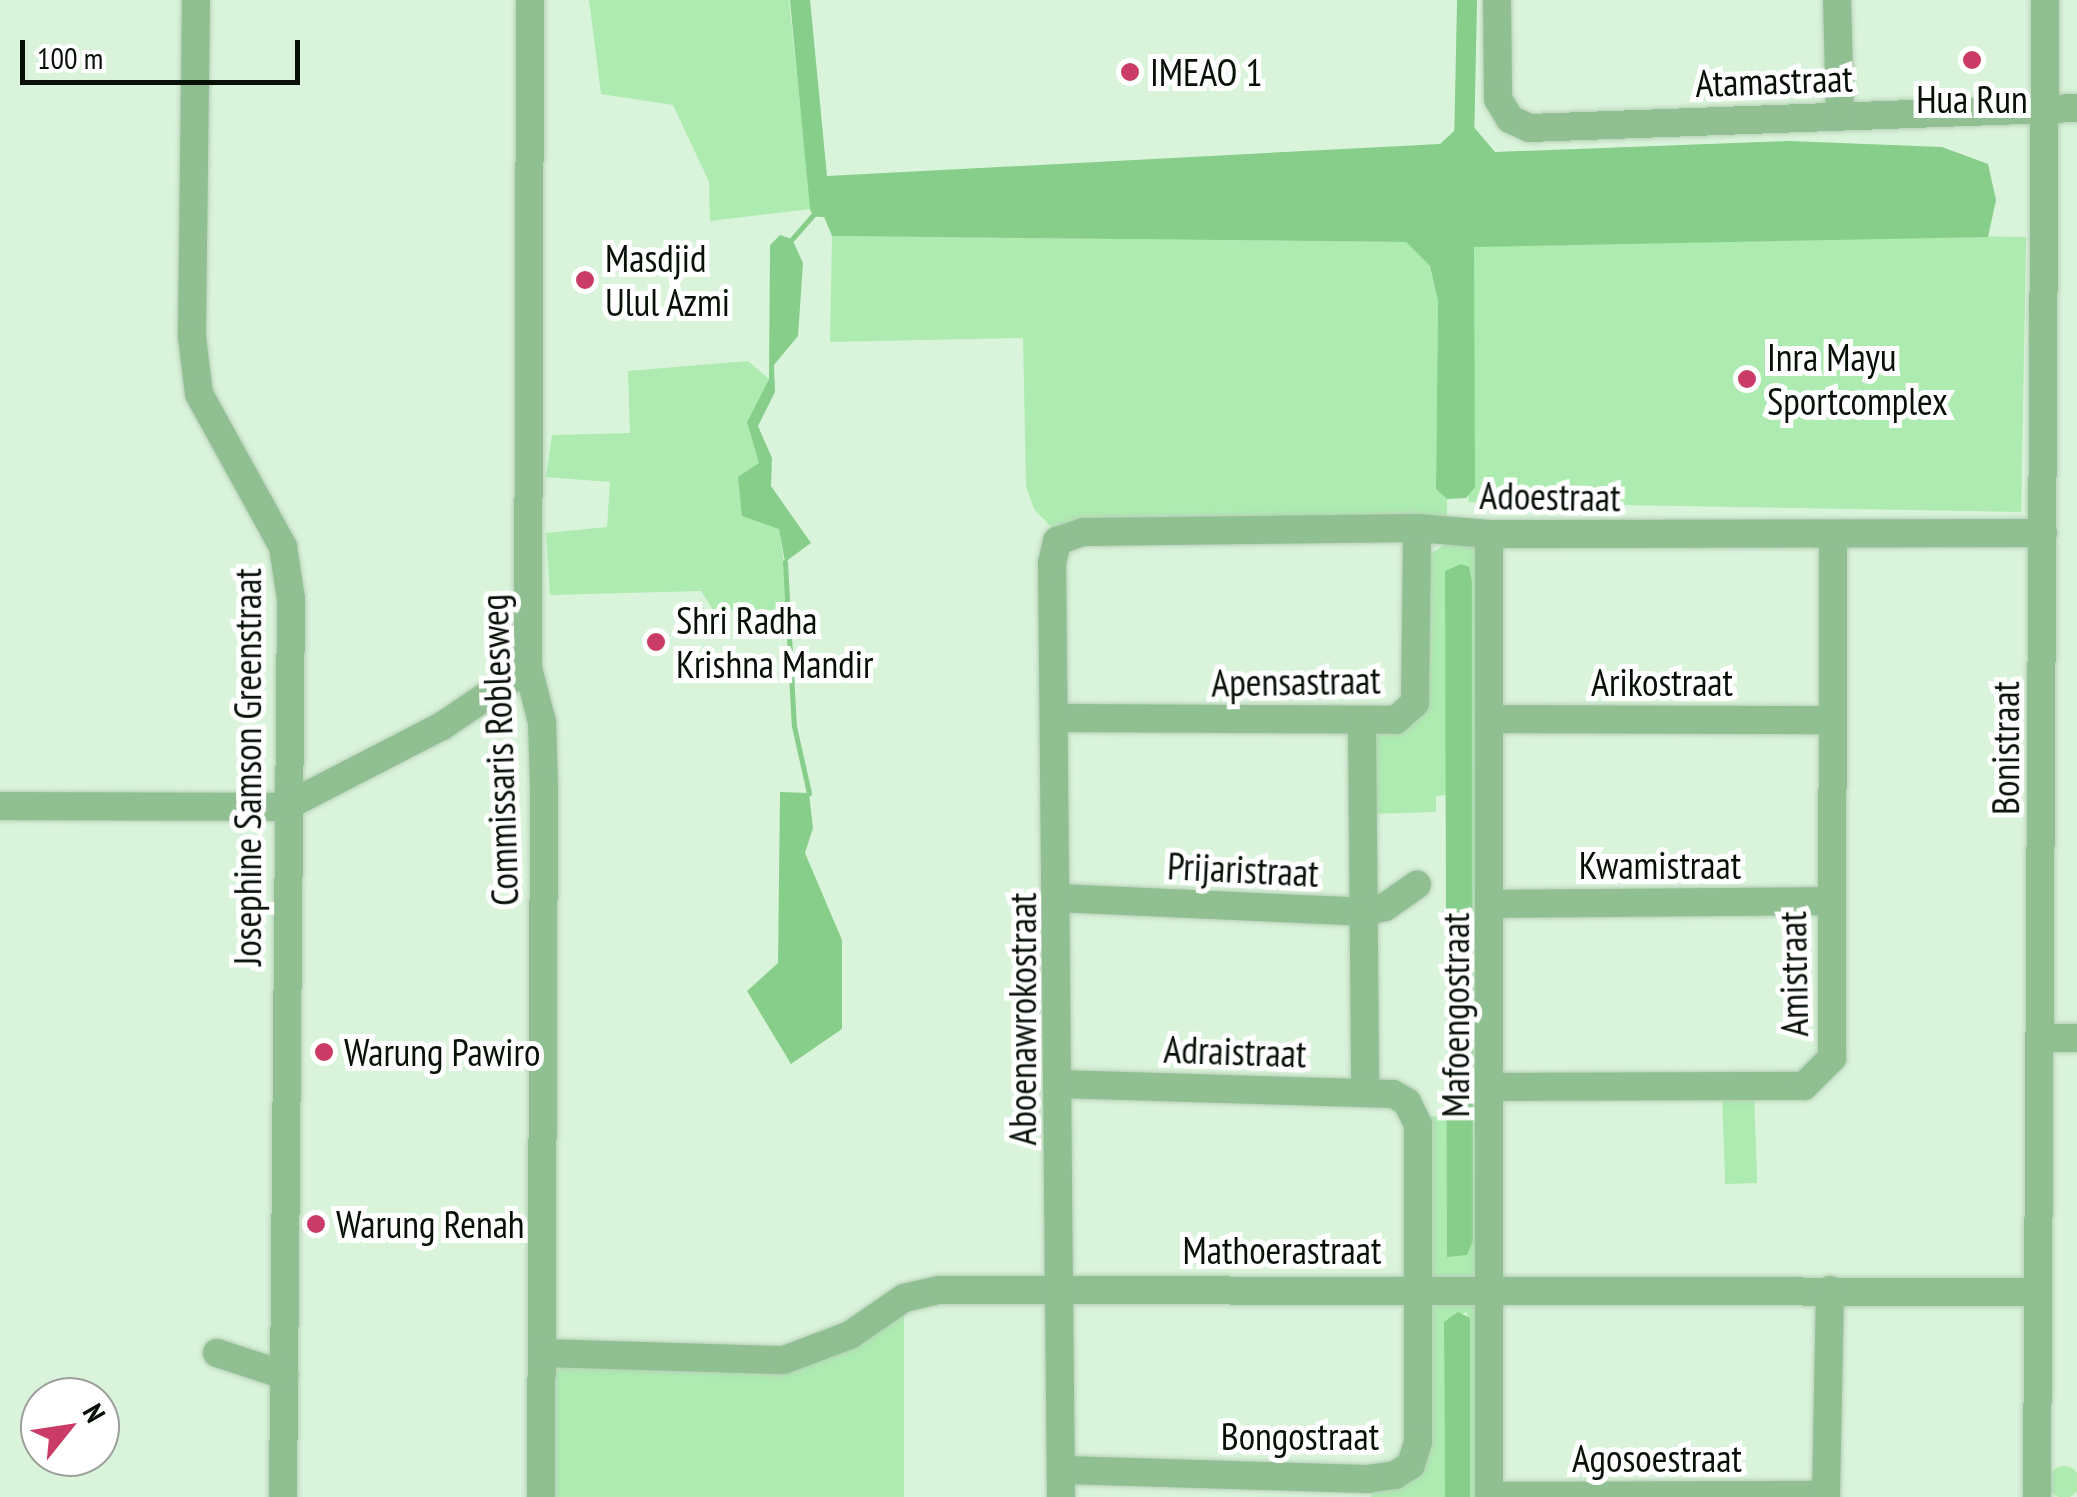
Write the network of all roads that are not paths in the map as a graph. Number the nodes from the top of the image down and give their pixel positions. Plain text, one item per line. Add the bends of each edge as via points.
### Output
1 (196, 0) edge
2 (530, 0) edge
3 (1496, 0) edge
4 (1837, 0) edge
5 (2045, 0) edge
6 (2044, 107) junction
7 (2077, 108) edge
8 (1840, 114) junction
9 (1417, 528) junction
10 (2043, 533) junction
11 (1489, 534) junction
12 (1833, 536) junction
13 (1058, 541) joint
14 (528, 668) junction
15 (1057, 718) junction
16 (1494, 719) junction
17 (1830, 720) junction
18 (1362, 721) junction
19 (0, 806) edge
20 (285, 807) junction
21 (1417, 885) dead end
22 (1058, 898) junction
23 (1828, 901) junction
24 (1492, 904) junction
25 (1363, 912) junction
26 (2042, 1038) junction
27 (2077, 1038) edge
28 (1058, 1084) junction
29 (1492, 1087) junction
30 (1364, 1092) junction
31 (1407, 1102) joint
32 (1416, 1287) junction
33 (1063, 1288) junction
34 (1492, 1288) junction
35 (1830, 1290) junction
36 (2038, 1292) junction
37 (217, 1352) dead end
38 (542, 1353) junction
39 (284, 1376) junction
40 (1061, 1484) edge
41 (1489, 1496) edge
42 (1826, 1496) edge
43 (283, 1497) edge
44 (541, 1497) edge
45 (2037, 1497) edge

1 - 20 street, Josephine Samson Greenstraat via 192,336 199,394 284,547 291,599
2 - 14 street, Commissaris Roblesweg
3 - 8 street, Atamastraat via 1498,100 1510,119 1529,128
4 - 8 street
5 - 6 street, Bonistraat
6 - 7 street, Atamastraat
6 - 8 street, Atamastraat
6 - 10 street, Bonistraat
9 - 11 street, Adoestraat
9 - 13 street, Adoestraat via 1083,532
9 - 18 street, Apensastraat via 1416,703 1396,720
10 - 12 street, Adoestraat
10 - 26 street, Bonistraat
11 - 12 street, Adoestraat
11 - 16 street, Mafoengostraat
12 - 17 street, Amistraat
13 - 15 street, Aboenawrokostraat via 1052,563
14 - 20 street via 442,726
14 - 38 street, Commissaris Roblesweg via 542,722 544,786
15 - 18 street, Apensastraat
15 - 22 street, Aboenawrokostraat
16 - 17 street, Arikostraat
16 - 24 street, Mafoengostraat
17 - 23 street, Amistraat
18 - 25 street
19 - 20 street
20 - 39 street, Josephine Samson Greenstraat
21 - 25 street, Prijaristraat via 1386,908
22 - 25 street, Prijaristraat
22 - 28 street, Aboenawrokostraat
23 - 24 street, Kwamistraat
23 - 29 street, Amistraat via 1832,1058 1804,1086
24 - 29 street, Mafoengostraat
25 - 30 street
26 - 27 street
26 - 36 street, Bonistraat
28 - 30 street, Adraistraat
28 - 33 street, Aboenawrokostraat
29 - 34 street, Mafoengostraat
30 - 31 street, Adraistraat
31 - 32 street, Bongostraat via 1418,1125
32 - 33 street, Mathoerastraat
32 - 34 street, Mathoerastraat
32 - 40 street, Bongostraat via 1418,1442 1410,1465 1395,1476
33 - 38 street, Mathoerastraat via 939,1290 904,1298 850,1335 784,1360
33 - 40 street, Aboenawrokostraat
34 - 35 street, Mathoerastraat
34 - 41 street, Mafoengostraat
35 - 36 street, Mathoerastraat
35 - 42 street
36 - 45 street, Bonistraat
37 - 39 street
38 - 44 street, Commissaris Roblesweg
39 - 43 street, Josephine Samson Greenstraat
41 - 42 street, Agosoestraat

